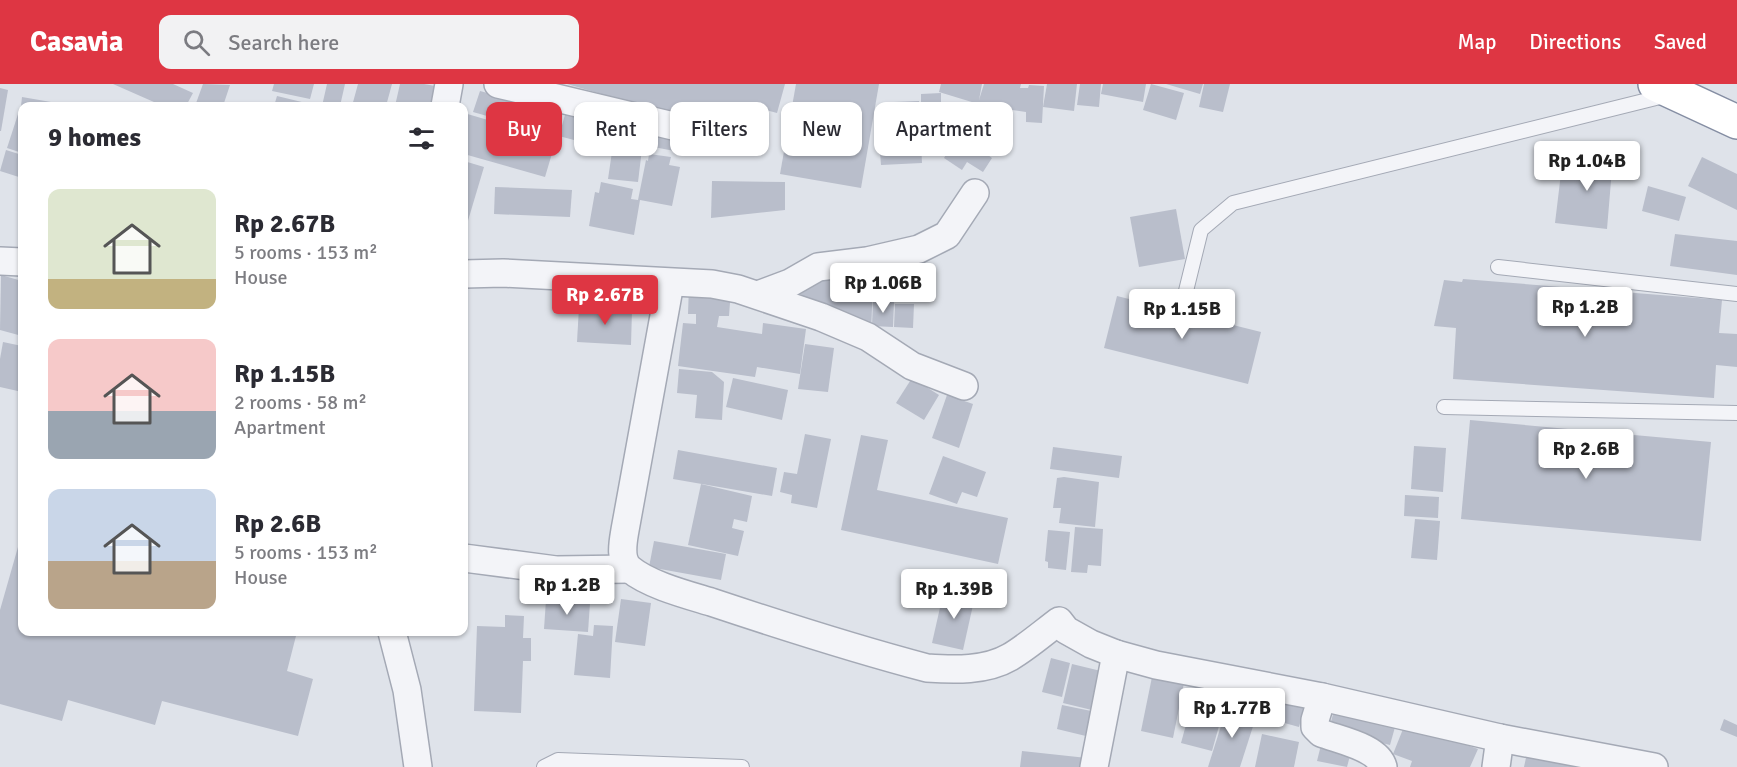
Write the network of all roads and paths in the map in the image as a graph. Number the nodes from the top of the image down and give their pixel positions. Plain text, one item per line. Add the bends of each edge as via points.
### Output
1 (449, 84) edge
2 (498, 84) edge
3 (1666, 89) edge
4 (446, 102) edge
5 (1737, 122) edge
6 (670, 125) edge
7 (975, 193) dead end
8 (0, 261) edge
9 (18, 262) edge
10 (1498, 267) dead end
11 (468, 274) edge
12 (670, 283) junction
13 (1737, 294) edge
14 (758, 295) junction
15 (1184, 299) dead end
16 (964, 386) dead end
17 (1444, 407) dead end
18 (1737, 413) edge
19 (468, 559) edge
20 (629, 569) junction
21 (393, 636) edge
22 (1116, 654) junction
23 (1322, 697) junction
24 (1500, 738) junction
25 (418, 767) edge
26 (544, 767) edge
27 (742, 767) edge
28 (1094, 767) edge
29 (1383, 767) edge
30 (1496, 767) edge
31 (1654, 767) edge

1 - 4 street
2 - 6 street
3 - 5 highway
3 - 15 lane via 1233,203 1201,230
7 - 14 street via 947,235 919,249 818,267
8 - 9 street
10 - 13 lane
11 - 12 street
12 - 14 street via 712,284
12 - 20 street via 625,530 624,560
14 - 16 street via 868,337 912,366
17 - 18 lane
19 - 20 street via 556,570
20 - 22 street via 714,603 927,668 986,666 1009,658 1059,621 1066,630
21 - 25 street via 407,690
22 - 23 street
22 - 28 street
23 - 24 street
23 - 29 street via 1315,727 1321,733 1373,752
24 - 30 street
24 - 31 street
26 - 27 lane via 558,760

